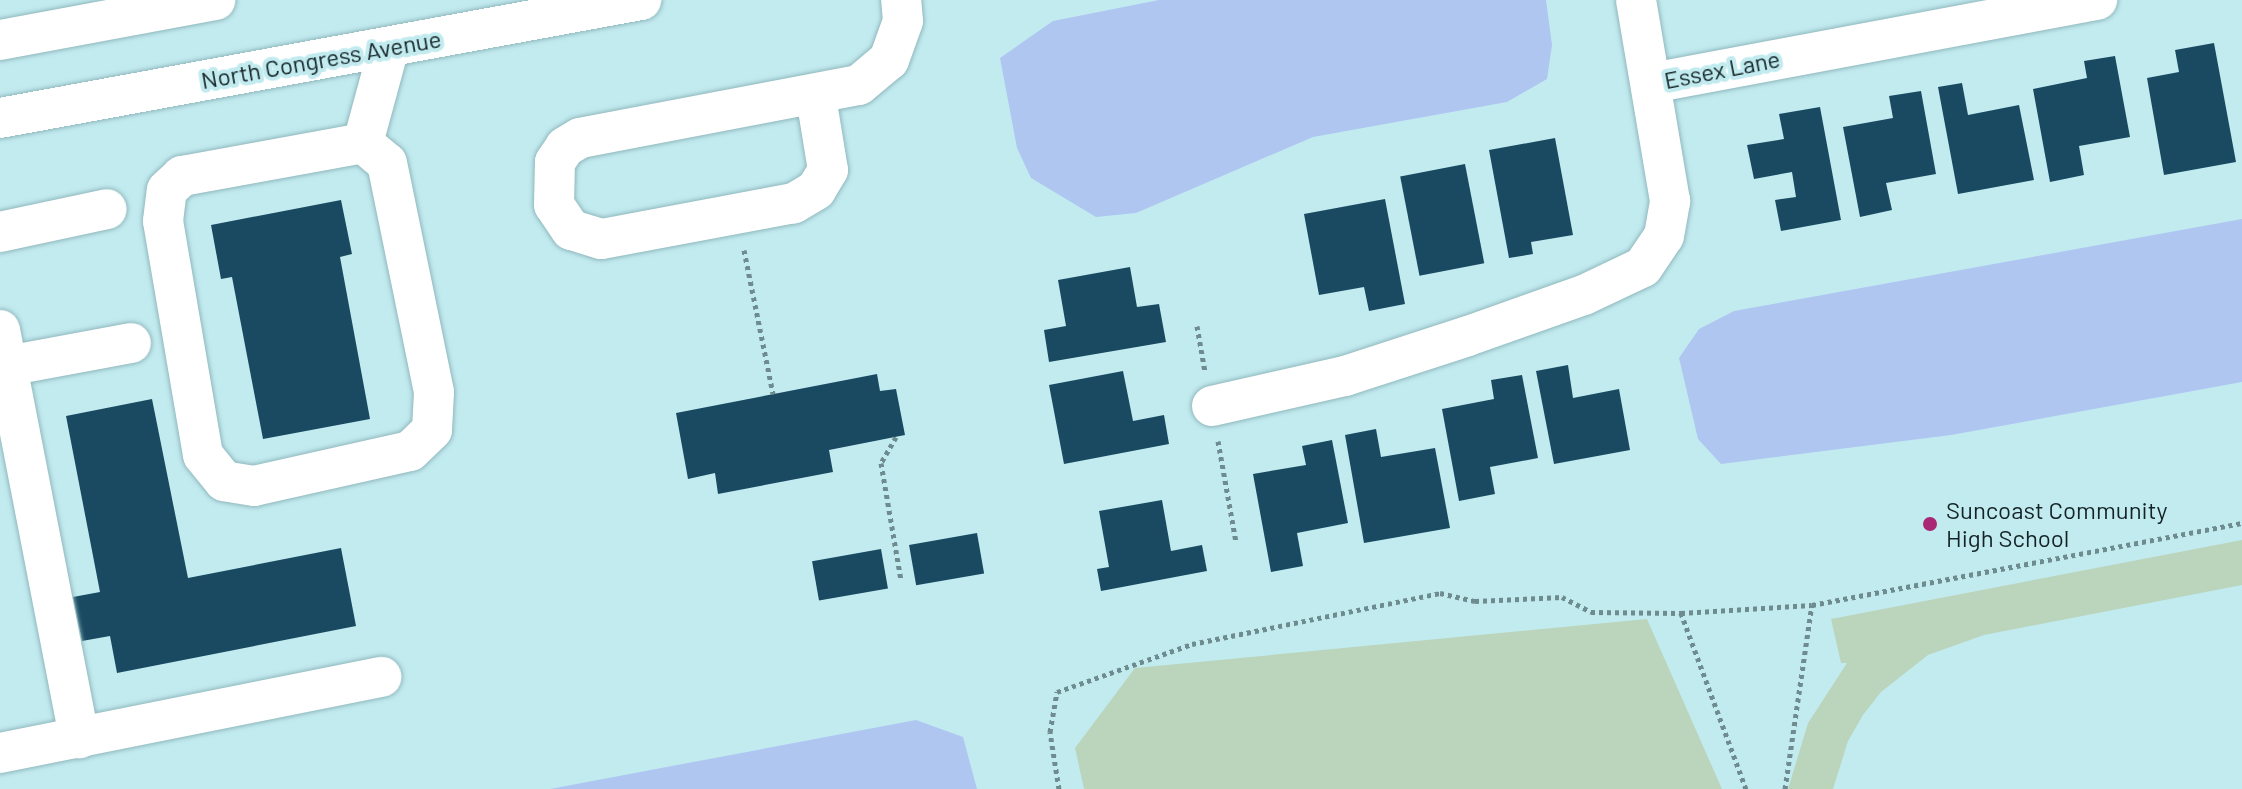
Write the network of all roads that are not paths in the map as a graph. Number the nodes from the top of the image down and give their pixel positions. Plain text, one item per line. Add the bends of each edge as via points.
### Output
1 (215, 0) edge
2 (641, 0) edge
3 (901, 0) edge
4 (1636, 0) edge
5 (2097, 0) edge
6 (0, 40) edge
7 (389, 47) junction
8 (1652, 83) junction
9 (816, 97) junction
10 (0, 118) edge
11 (363, 143) junction
12 (107, 209) dead end
13 (0, 232) edge
14 (131, 343) dead end
15 (4, 348) edge
16 (1212, 406) dead end
17 (382, 677) dead end
18 (79, 738) junction
19 (0, 753) edge

1 - 6 street
2 - 7 street, North Congress Avenue
3 - 9 street via 903,21 889,60 859,85
4 - 8 street
5 - 8 street, Essex Lane
7 - 10 street, North Congress Avenue
7 - 11 street
8 - 16 street, Essex Lane via 1670,201 1664,236 1643,267 1584,295 1345,376
9 - 9 street via 580,138 555,162 554,205 579,235 601,239 794,203 816,190 828,170
11 - 11 street via 182,176 167,190 163,221 203,455 224,481 254,486 410,451 432,430 434,392 387,163
12 - 13 street
14 - 15 street
15 - 18 street
17 - 18 street
18 - 19 street

